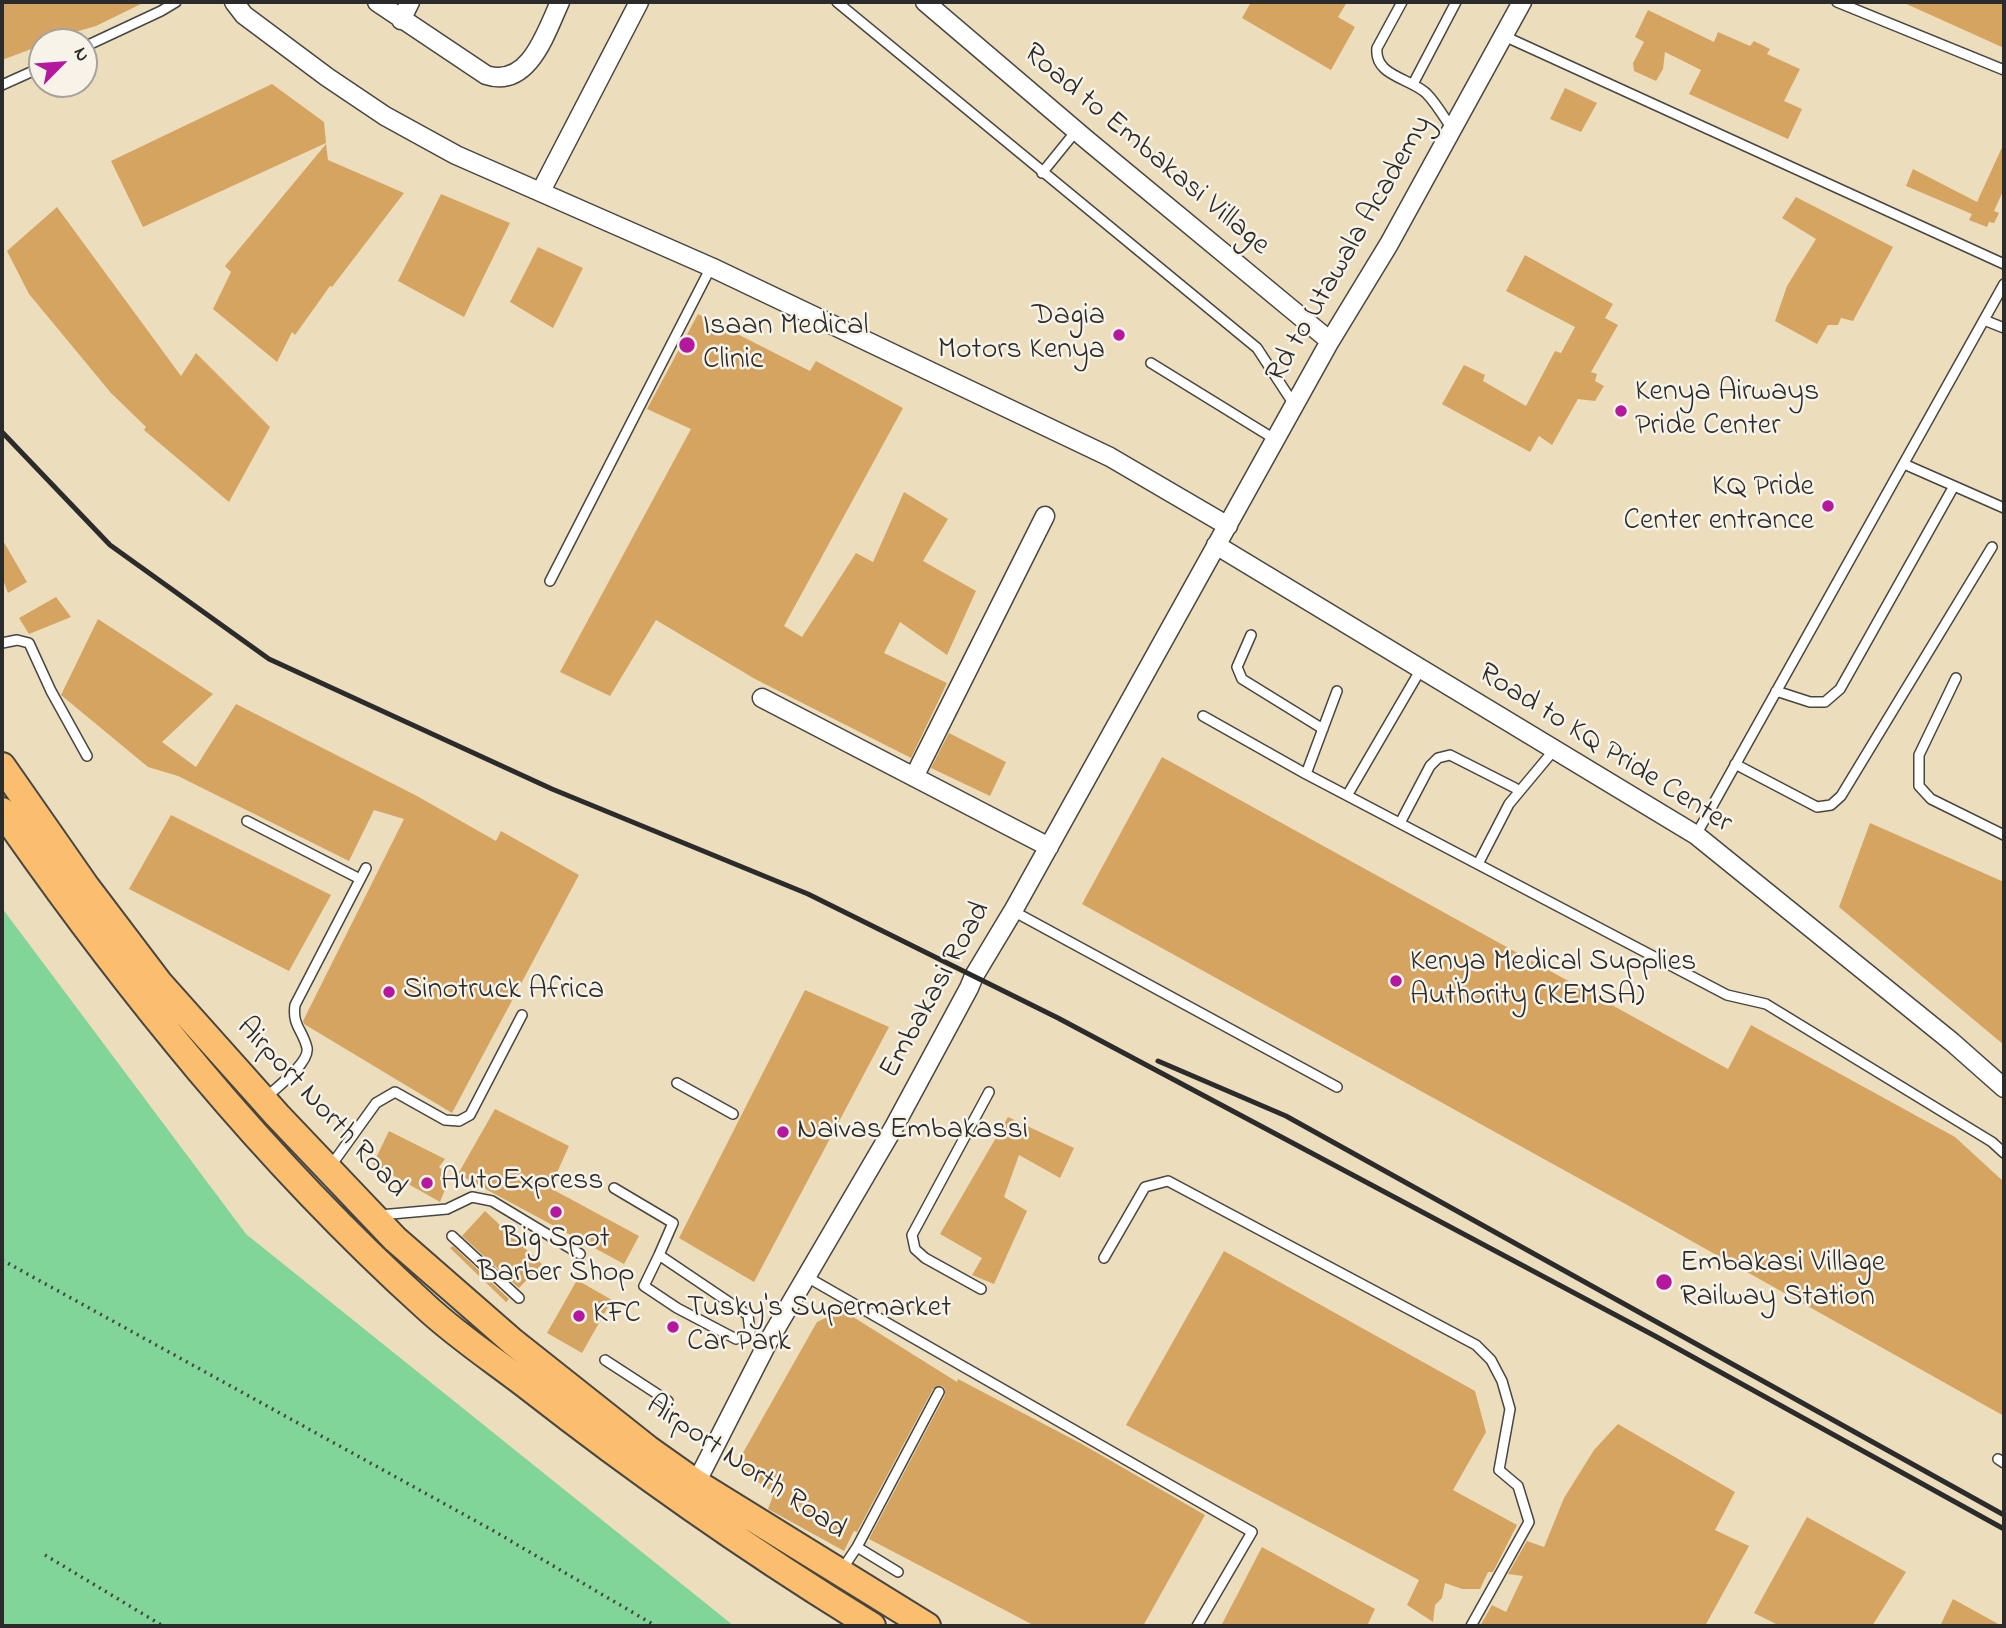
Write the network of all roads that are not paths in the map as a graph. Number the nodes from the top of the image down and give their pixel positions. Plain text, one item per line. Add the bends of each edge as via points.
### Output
1 (176, 2) edge
2 (234, 2) edge
3 (377, 2) edge
4 (410, 2) edge
5 (560, 2) edge
6 (639, 2) edge
7 (836, 2) edge
8 (925, 2) edge
9 (1402, 2) edge
10 (1456, 2) edge
11 (1522, 2) edge
12 (1837, 2) edge
13 (401, 20) junction
14 (1504, 36) junction
15 (98, 40) edge
16 (2004, 70) edge
17 (28, 73) edge
18 (1413, 84) junction
19 (2, 85) edge
20 (1452, 129) junction
21 (1076, 131) junction
22 (1042, 173) junction
23 (541, 191) junction
24 (2004, 264) edge
25 (710, 267) junction
26 (2004, 284) edge
27 (1984, 320) junction
28 (2004, 328) edge
29 (1331, 341) junction
30 (1152, 363) dead end
31 (1295, 406) junction
32 (1276, 440) junction
33 (1903, 464) junction
34 (1954, 486) junction
35 (2004, 508) edge
36 (1045, 516) dead end
37 (1228, 526) junction
38 (1216, 545) junction
39 (1993, 547) dead end
40 (550, 581) dead end
41 (1251, 635) dead end
42 (2, 643) edge
43 (1421, 669) junction
44 (1956, 678) dead end
45 (1337, 691) dead end
46 (1776, 691) junction
47 (762, 698) dead end
48 (1203, 716) dead end
49 (1323, 729) junction
50 (1554, 750) junction
51 (87, 756) dead end
52 (1735, 764) junction
53 (2, 766) edge
54 (1307, 774) junction
55 (914, 777) junction
56 (1516, 788) dead end
57 (1348, 794) junction
58 (2, 811) edge
59 (247, 821) dead end
60 (1400, 823) junction
61 (1696, 835) junction
62 (2004, 835) edge
63 (1049, 847) junction
64 (1478, 864) junction
65 (366, 867) dead end
66 (360, 879) junction
67 (1013, 911) junction
68 (522, 1015) dead end
69 (677, 1083) dead end
70 (1337, 1087) dead end
71 (2004, 1088) edge
72 (989, 1092) dead end
73 (263, 1100) junction
74 (733, 1114) dead end
75 (2004, 1153) edge
76 (328, 1168) junction
77 (614, 1188) dead end
78 (373, 1216) junction
79 (452, 1236) dead end
80 (580, 1254) dead end
81 (659, 1255) junction
82 (1104, 1258) dead end
83 (807, 1277) junction
84 (981, 1289) dead end
85 (519, 1298) dead end
86 (750, 1332) junction
87 (768, 1342) junction
88 (605, 1360) dead end
89 (939, 1392) dead end
90 (668, 1401) dead end
91 (696, 1483) junction
92 (857, 1547) junction
93 (898, 1572) dead end
94 (840, 1573) junction
95 (872, 1626) edge
96 (927, 1626) edge
97 (1197, 1626) edge
98 (1471, 1626) edge

1 - 15 lane
2 - 23 street via 269,34 385,116 456,155
3 - 13 street
4 - 13 street
5 - 13 street via 536,52 508,78 486,75
6 - 23 street
7 - 22 lane
8 - 21 street, Road to Embakasi Village
9 - 18 lane via 1377,55 1385,70
10 - 18 lane
11 - 14 street, Rd to Utawala Academy
12 - 16 lane
14 - 20 street, Rd to Utawala Academy
14 - 24 lane
17 - 19 lane
18 - 20 lane via 1435,104
20 - 29 street, Rd to Utawala Academy
21 - 22 lane
21 - 29 street, Road to Embakasi Village
22 - 31 lane via 1257,348
23 - 25 street
25 - 37 street via 1110,457
25 - 40 lane
26 - 27 lane
27 - 28 lane
27 - 33 lane
29 - 31 street, Rd to Utawala Academy
30 - 32 lane
31 - 32 street, Rd to Utawala Academy
32 - 37 street, Rd to Utawala Academy
33 - 34 lane
33 - 46 lane
34 - 35 lane
34 - 46 lane via 1840,689 1825,702
36 - 55 street
37 - 38 street, Embakasi Road
38 - 43 street, Road to KQ Pride Center
38 - 63 street, Embakasi Road
39 - 52 lane via 1841,796 1831,805 1817,807
41 - 49 lane via 1237,667 1242,679
42 - 51 lane via 29,643
43 - 50 street, Road to KQ Pride Center
43 - 57 lane
44 - 62 lane via 1919,755 1919,786 1931,799
45 - 49 lane
46 - 52 lane
47 - 55 street
48 - 54 lane
49 - 54 lane
50 - 61 street, Road to KQ Pride Center
50 - 64 lane via 1509,804
52 - 61 lane
53 - 73 main road, Airport North Road via 160,984
54 - 57 lane
55 - 63 street
56 - 60 lane via 1450,755 1438,758
57 - 60 lane
58 - 95 main road, Airport North Road via 161,1026 289,1174 426,1308 675,1498
59 - 66 lane
60 - 64 lane
61 - 71 street, Road to KQ Pride Center
63 - 67 street, Embakasi Road
64 - 75 lane via 1727,995 1766,1004
65 - 66 lane
66 - 73 lane via 295,1005 293,1018 307,1056
67 - 70 lane
67 - 83 street, Embakasi Road
68 - 76 lane via 470,1115 459,1121 446,1120 395,1092 384,1096
69 - 74 lane
72 - 84 lane via 912,1235 915,1249 925,1258
73 - 76 main road, Airport North Road
76 - 78 main road, Airport North Road
77 - 81 lane via 673,1223
78 - 80 lane via 447,1209 472,1197 492,1201
78 - 91 main road, Airport North Road via 513,1342
79 - 85 lane
81 - 86 lane via 748,1315
81 - 86 lane via 644,1286 736,1339
82 - 98 lane via 1145,1187 1168,1181 1476,1345 1492,1360 1510,1409 1499,1470 1518,1486 1529,1522
83 - 87 street, Embakasi Road
83 - 97 lane via 1252,1532
86 - 87 lane
87 - 91 street, Embakasi Road
88 - 90 lane
89 - 92 lane
91 - 94 main road, Airport North Road
92 - 93 lane
92 - 94 lane
94 - 96 main road, Airport North Road

